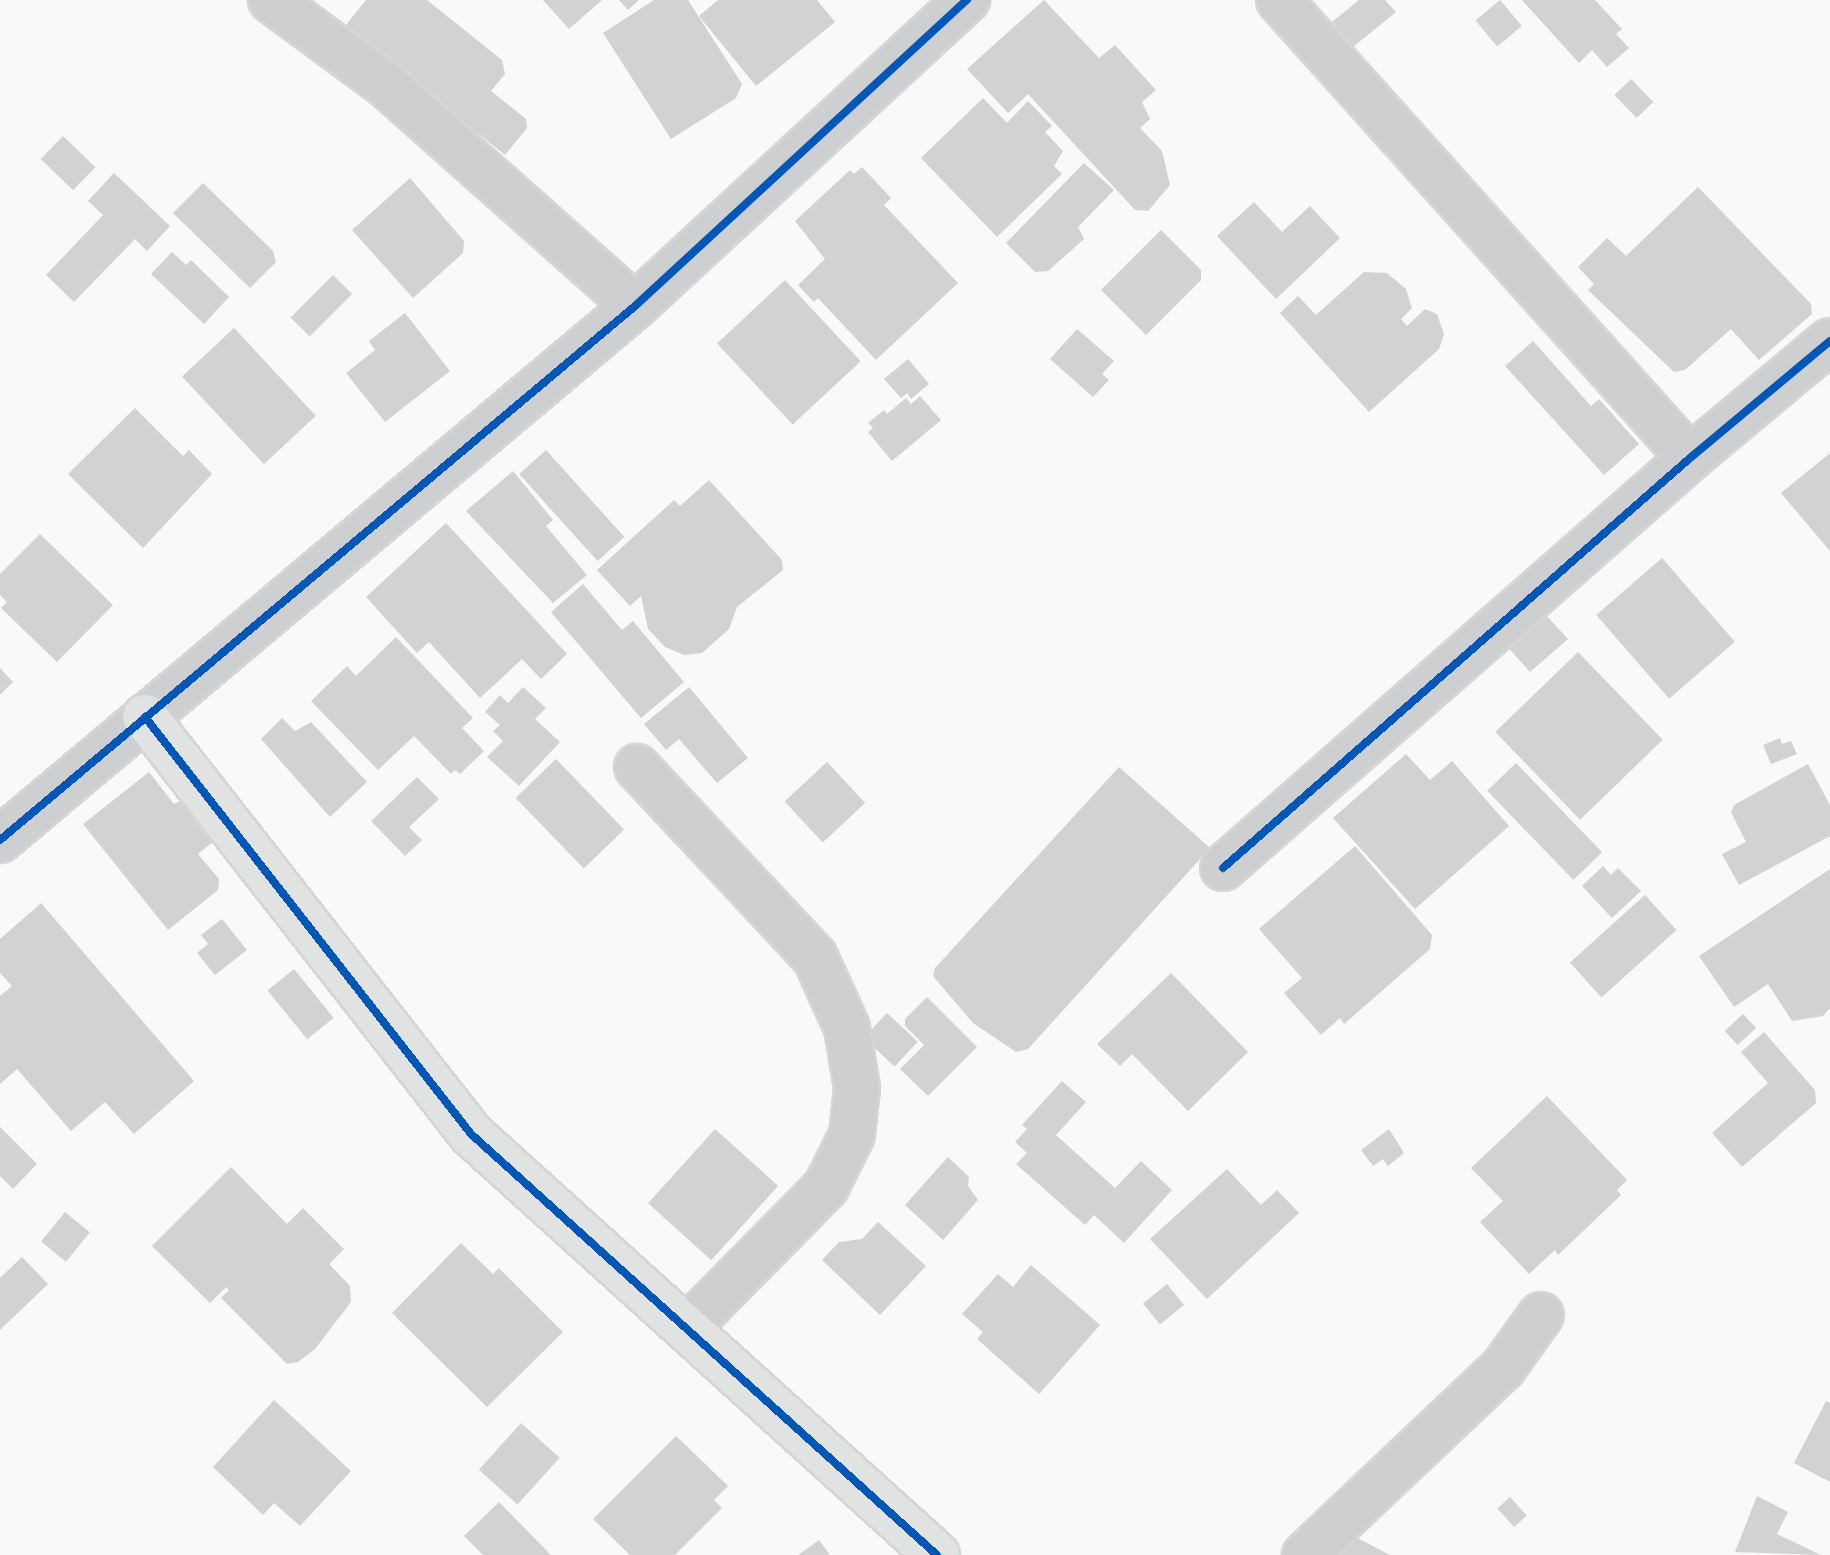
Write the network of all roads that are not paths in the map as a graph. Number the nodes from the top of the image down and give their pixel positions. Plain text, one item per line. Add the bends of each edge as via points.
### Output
1 (271, 0) edge
2 (967, 0) edge
3 (1279, 0) edge
4 (635, 306) junction
5 (1830, 341) edge
6 (1690, 458) junction
7 (145, 717) junction
8 (637, 767) dead end
9 (0, 840) edge
10 (1223, 868) dead end
11 (1541, 1315) dead end
12 (687, 1328) junction
13 (937, 1555) edge
14 (1305, 1555) edge

1 - 4 street via 385,84
2 - 4 street
3 - 6 street
4 - 7 street
5 - 6 street
6 - 10 street
7 - 9 street
7 - 12 street via 471,1134
8 - 12 street via 815,957 847,1028 857,1088 852,1135 826,1187
11 - 14 street via 1503,1368
12 - 13 street

